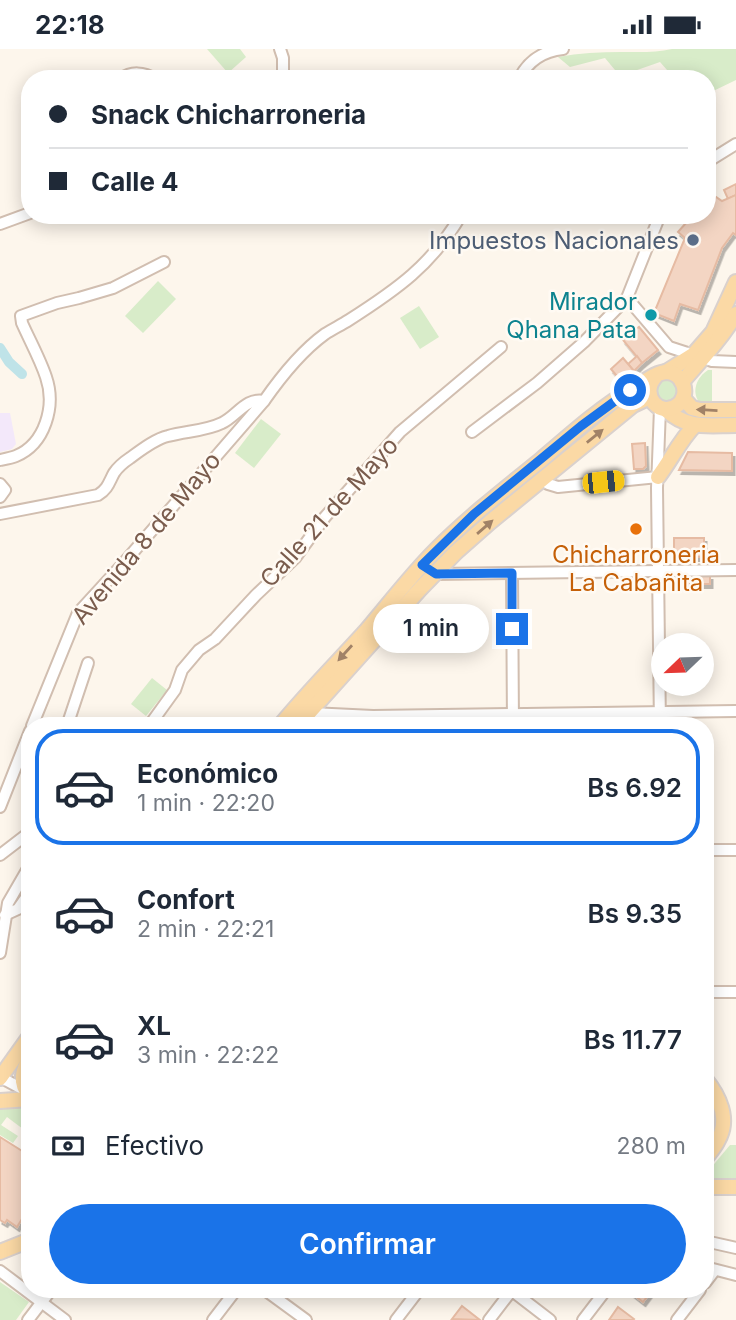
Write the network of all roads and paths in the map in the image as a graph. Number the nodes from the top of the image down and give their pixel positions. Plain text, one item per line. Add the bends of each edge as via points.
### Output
1 (280, 49) edge
2 (563, 49) edge
3 (283, 70) edge
4 (524, 70) edge
5 (736, 144) edge
6 (716, 156) edge
7 (21, 216) edge
8 (0, 224) edge
9 (456, 224) edge
10 (656, 224) edge
11 (164, 263) dead end
12 (736, 282) edge
13 (627, 298) junction
14 (736, 314) edge
15 (501, 347) dead end
16 (699, 356) junction
17 (736, 362) edge
18 (661, 374) junction
19 (682, 382) junction
20 (683, 398) junction
21 (264, 401) junction
22 (658, 405) junction
23 (736, 410) edge
24 (695, 425) junction
25 (736, 425) edge
26 (472, 432) dead end
27 (0, 460) edge
28 (658, 477) junction
29 (542, 479) junction
30 (0, 484) edge
31 (497, 496) junction
32 (0, 497) edge
33 (507, 508) junction
34 (0, 514) edge
35 (429, 569) junction
36 (736, 569) edge
37 (659, 570) junction
38 (512, 573) junction
39 (88, 663) dead end
40 (304, 709) junction
41 (736, 711) edge
42 (659, 712) junction
43 (513, 713) junction
44 (36, 717) edge
45 (70, 717) edge
46 (156, 717) edge
47 (293, 717) edge
48 (301, 717) edge
49 (350, 717) edge
50 (443, 717) edge
51 (513, 717) edge
52 (659, 717) edge
53 (21, 754) edge
54 (0, 807) edge
55 (21, 839) edge
56 (714, 850) edge
57 (736, 850) edge
58 (0, 855) edge
59 (21, 881) edge
60 (21, 905) edge
61 (5, 915) junction
62 (0, 953) edge
63 (714, 992) edge
64 (736, 992) edge
65 (21, 1048) edge
66 (0, 1078) edge
67 (714, 1089) edge
68 (21, 1091) edge
69 (21, 1096) edge
70 (0, 1101) edge
71 (723, 1119) junction
72 (736, 1131) edge
73 (714, 1146) edge
74 (714, 1187) edge
75 (736, 1187) edge
76 (714, 1243) edge
77 (21, 1244) edge
78 (736, 1248) edge
79 (0, 1252) edge
80 (714, 1270) edge
81 (0, 1271) edge
82 (736, 1275) edge
83 (21, 1286) edge
84 (37, 1298) edge
85 (45, 1298) edge
86 (230, 1298) edge
87 (276, 1298) edge
88 (413, 1298) edge
89 (506, 1298) edge
90 (522, 1298) edge
91 (600, 1298) edge
92 (694, 1298) edge
93 (42, 1302) junction
94 (28, 1320) edge
95 (65, 1320) edge
96 (213, 1320) edge
97 (306, 1320) edge
98 (396, 1320) edge
99 (489, 1320) edge
100 (550, 1320) edge
101 (583, 1320) edge
102 (677, 1320) edge

1 - 3 street
2 - 4 street via 541,55
5 - 6 street
7 - 8 street
9 - 21 street, Avenida 8 de Mayo via 420,269 319,339
10 - 13 street
11 - 27 street via 113,288 21,316 47,378 50,408 42,431 26,450
12 - 16 main road
13 - 16 street via 670,347
13 - 26 street via 537,383
14 - 16 main road via 722,336
15 - 46 street, Calle 21 de Mayo via 400,432 295,558 199,650
16 - 17 street
16 - 18 main road
16 - 19 main road
18 - 19 main road
18 - 22 main road via 649,386
18 - 31 main road via 581,426
19 - 20 main road
20 - 22 main road via 676,406
23 -> 20 main road via 700,410
21 - 34 street via 251,402 217,426 165,436 120,465 98,495
21 - 44 street, Avenida 8 de Mayo via 78,613
22 - 24 main road via 676,419
22 - 28 street
29 -> 22 main road via 635,403
24 - 25 main road
24 - 28 main road
28 - 29 street via 558,487
28 - 37 street
29 - 33 main road
30 - 32 street via 5,490
31 - 33 main road
31 - 35 main road via 474,514
35 -> 33 main road
35 - 38 street
35 - 40 main road
36 - 37 street
37 - 38 street
37 - 42 street
38 - 43 street
39 - 45 street
40 - 47 main road
40 - 48 main road
40 - 49 street
41 - 42 street
42 - 43 street
42 - 52 street
43 - 50 street
43 - 51 street
53 - 54 street, Avenida 8 de Mayo
55 - 58 street
56 - 57 street
59 - 61 street
60 - 61 street
61 - 62 street
63 - 64 street
65 - 66 main road
66 - 68 street
67 - 71 main road
69 - 70 main road
71 - 72 main road
71 - 73 main road
74 - 75 main road
76 - 78 street
77 - 79 main road
80 - 82 street
81 - 83 street
84 - 93 street
85 - 93 street
86 - 96 street
87 - 97 street
88 - 98 street
89 - 99 street
90 - 100 street
91 - 101 street
92 - 102 street
93 - 94 street
93 - 95 street

